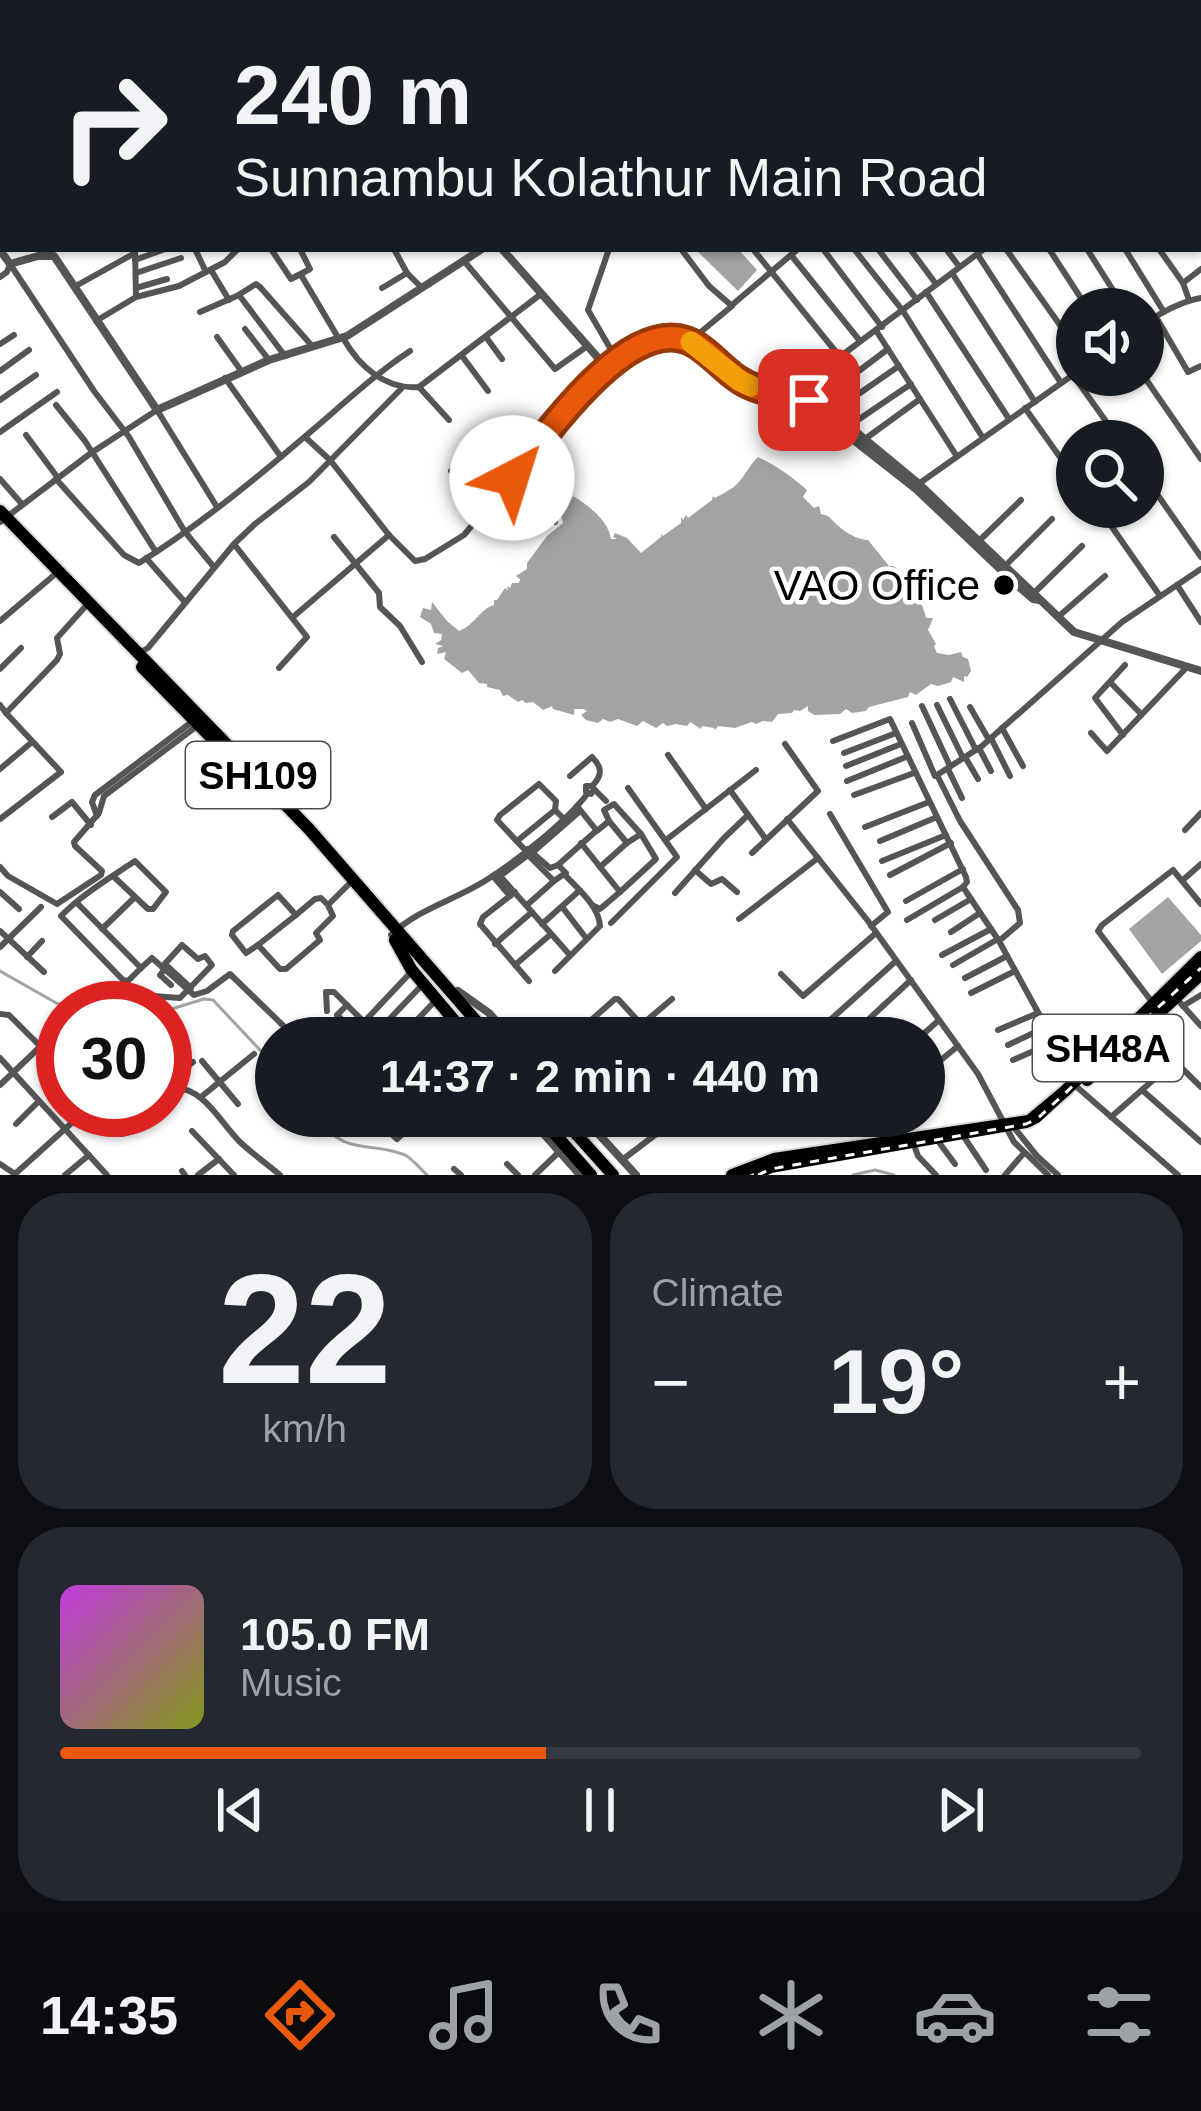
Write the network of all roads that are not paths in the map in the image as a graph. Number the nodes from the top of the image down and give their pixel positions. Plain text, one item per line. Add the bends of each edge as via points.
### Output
1 (1, 252) edge
2 (197, 252) edge
3 (226, 252) edge
4 (235, 252) edge
5 (273, 252) edge
6 (301, 252) edge
7 (396, 252) edge
8 (478, 252) edge
9 (505, 252) edge
10 (608, 252) edge
11 (683, 252) edge
12 (756, 252) edge
13 (794, 252) edge
14 (825, 252) edge
15 (856, 252) edge
16 (880, 252) edge
17 (912, 252) edge
18 (948, 252) edge
19 (1008, 252) edge
20 (1051, 252) edge
21 (1089, 252) edge
22 (1127, 252) edge
23 (1161, 252) edge
24 (57, 253) edge
25 (135, 254) edge
26 (978, 254) edge
27 (181, 258) dead end
28 (229, 259) junction
29 (464, 261) junction
30 (10, 264) junction
31 (959, 267) junction
32 (1201, 269) edge
33 (208, 271) junction
34 (772, 271) junction
35 (136, 272) junction
36 (951, 272) junction
37 (407, 273) junction
38 (300, 274) junction
39 (0, 278) edge
40 (167, 279) dead end
41 (1183, 283) junction
42 (936, 284) junction
43 (74, 287) junction
44 (382, 288) dead end
45 (422, 288) junction
46 (1074, 288) edge
47 (1112, 288) edge
48 (1146, 288) edge
49 (136, 292) junction
50 (926, 292) junction
51 (541, 294) junction
52 (239, 295) junction
53 (1201, 298) edge
54 (229, 299) junction
55 (916, 300) junction
56 (1190, 300) junction
57 (732, 306) junction
58 (902, 311) junction
59 (200, 312) dead end
60 (1164, 312) edge
61 (513, 316) junction
62 (1056, 319) edge
63 (96, 321) junction
64 (1164, 322) edge
65 (244, 329) dead end
66 (879, 329) junction
67 (14, 335) dead end
68 (217, 337) dead end
69 (486, 337) junction
70 (341, 338) junction
71 (690, 341) junction
72 (861, 342) junction
73 (0, 344) edge
74 (586, 346) junction
75 (313, 347) junction
76 (888, 349) junction
77 (29, 350) dead end
78 (410, 351) dead end
79 (285, 356) junction
80 (462, 356) junction
81 (839, 357) junction
82 (502, 358) dead end
83 (269, 360) junction
84 (617, 360) junction
85 (1201, 365) edge
86 (899, 366) junction
87 (607, 368) junction
88 (0, 371) edge
89 (242, 372) junction
90 (36, 375) dead end
91 (375, 375) junction
92 (1056, 375) edge
93 (225, 378) junction
94 (911, 384) junction
95 (418, 387) junction
96 (1056, 387) edge
97 (401, 389) junction
98 (488, 391) dead end
99 (57, 392) dead end
100 (1158, 396) edge
101 (920, 399) junction
102 (0, 400) edge
103 (792, 400) junction
104 (1035, 402) junction
105 (815, 404) junction
106 (56, 406) dead end
107 (1024, 408) junction
108 (157, 410) junction
109 (831, 413) junction
110 (1009, 418) junction
111 (449, 419) dead end
112 (849, 426) junction
113 (125, 431) junction
114 (0, 433) edge
115 (26, 435) dead end
116 (305, 437) junction
117 (983, 438) junction
118 (865, 439) junction
119 (1056, 452) edge
120 (91, 453) junction
121 (956, 455) junction
122 (281, 457) junction
123 (1201, 459) edge
124 (330, 460) junction
125 (452, 471) dead end
126 (511, 478) junction
127 (0, 479) edge
128 (57, 479) junction
129 (916, 485) junction
130 (1021, 500) dead end
131 (22, 504) junction
132 (1164, 504) edge
133 (218, 507) junction
134 (2, 518) edge
135 (1052, 519) dead end
136 (956, 521) junction
137 (555, 522) dead end
138 (1112, 528) edge
139 (184, 532) junction
140 (389, 535) junction
141 (334, 537) dead end
142 (980, 540) junction
143 (234, 544) junction
144 (1082, 546) dead end
145 (156, 551) junction
146 (1201, 557) edge
147 (146, 559) junction
148 (355, 562) junction
149 (1006, 565) junction
150 (213, 566) junction
151 (1201, 569) edge
152 (53, 576) junction
153 (1105, 576) dead end
154 (1177, 585) junction
155 (1160, 596) junction
156 (1036, 597) junction
157 (184, 602) junction
158 (84, 608) junction
159 (293, 617) junction
160 (1058, 617) junction
161 (0, 621) edge
162 (1201, 622) edge
163 (1103, 641) junction
164 (21, 648) dead end
165 (132, 650) junction
166 (422, 662) dead end
167 (1125, 665) dead end
168 (1187, 667) junction
169 (279, 668) dead end
170 (0, 669) edge
171 (1201, 670) edge
172 (1110, 682) junction
173 (950, 699) dead end
174 (0, 705) edge
175 (937, 705) dead end
176 (922, 706) dead end
177 (970, 706) dead end
178 (6, 713) junction
179 (1142, 716) junction
180 (912, 722) dead end
181 (195, 724) junction
182 (1003, 728) junction
183 (896, 733) junction
184 (1091, 733) dead end
185 (1123, 736) junction
186 (990, 739) junction
187 (833, 741) dead end
188 (32, 742) junction
189 (784, 744) dead end
190 (901, 744) junction
191 (978, 749) junction
192 (844, 753) dead end
193 (668, 755) dead end
194 (906, 757) junction
195 (964, 758) junction
196 (846, 766) dead end
197 (1023, 766) dead end
198 (949, 767) junction
199 (0, 770) edge
200 (756, 770) dead end
201 (991, 771) dead end
202 (914, 772) junction
203 (936, 775) junction
204 (570, 776) dead end
205 (1010, 776) dead end
206 (978, 779) dead end
207 (847, 781) dead end
208 (920, 784) junction
209 (628, 788) dead end
210 (592, 789) junction
211 (730, 790) junction
212 (854, 796) dead end
213 (962, 798) dead end
214 (606, 801) dead end
215 (929, 802) junction
216 (579, 808) junction
217 (706, 809) junction
218 (555, 810) junction
219 (1201, 813) edge
220 (830, 814) dead end
221 (747, 816) junction
222 (52, 817) dead end
223 (937, 817) junction
224 (563, 818) junction
225 (787, 818) junction
226 (0, 819) edge
227 (609, 821) junction
228 (91, 825) junction
229 (865, 827) dead end
230 (1185, 830) dead end
231 (597, 831) junction
232 (640, 834) junction
233 (766, 838) junction
234 (948, 839) junction
235 (666, 840) junction
236 (516, 842) junction
237 (880, 842) dead end
238 (581, 843) junction
239 (628, 843) junction
240 (529, 851) junction
241 (752, 853) dead end
242 (818, 858) junction
243 (882, 861) dead end
244 (1201, 864) edge
245 (558, 865) junction
246 (600, 866) junction
247 (0, 867) edge
248 (963, 869) junction
249 (695, 870) junction
250 (496, 875) junction
251 (890, 875) dead end
252 (113, 876) junction
253 (1183, 880) junction
254 (554, 881) junction
255 (348, 886) junction
256 (963, 887) junction
257 (579, 891) junction
258 (0, 892) edge
259 (620, 892) junction
260 (737, 892) dead end
261 (675, 893) dead end
262 (513, 894) junction
263 (135, 897) junction
264 (971, 899) junction
265 (906, 901) dead end
266 (77, 903) junction
267 (1201, 904) edge
268 (328, 905) junction
269 (41, 907) dead end
270 (562, 907) junction
271 (19, 908) dead end
272 (530, 909) junction
273 (980, 913) junction
274 (296, 915) junction
275 (739, 919) dead end
276 (907, 920) dead end
277 (934, 920) dead end
278 (611, 923) dead end
279 (542, 924) junction
280 (102, 928) junction
281 (873, 929) junction
282 (991, 929) junction
283 (0, 931) edge
284 (951, 932) dead end
285 (551, 934) junction
286 (397, 937) junction
287 (8, 938) junction
288 (586, 938) junction
289 (998, 940) junction
290 (42, 941) dead end
291 (495, 944) junction
292 (257, 945) junction
293 (0, 947) edge
294 (569, 954) junction
295 (26, 955) junction
296 (942, 955) dead end
297 (1007, 956) junction
298 (1201, 957) edge
299 (896, 961) junction
300 (15, 963) dead end
301 (515, 965) junction
302 (953, 965) dead end
303 (140, 968) junction
304 (161, 969) junction
305 (412, 970) junction
306 (555, 971) dead end
307 (1015, 971) junction
308 (44, 972) dead end
309 (781, 974) dead end
310 (1201, 974) edge
311 (965, 979) dead end
312 (910, 980) junction
313 (168, 981) edge
314 (177, 981) edge
315 (529, 981) dead end
316 (402, 982) junction
317 (192, 987) edge
318 (418, 988) junction
319 (458, 991) junction
320 (971, 993) dead end
321 (192, 995) edge
322 (1201, 995) edge
323 (672, 999) dead end
324 (1179, 1002) junction
325 (440, 1004) junction
326 (347, 1005) junction
327 (1155, 1005) junction
328 (328, 1011) dead end
329 (1038, 1013) junction
330 (0, 1014) edge
331 (274, 1017) edge
332 (339, 1017) edge
333 (359, 1017) edge
334 (369, 1017) edge
335 (391, 1017) edge
336 (425, 1017) edge
337 (450, 1017) edge
338 (464, 1017) edge
339 (471, 1017) edge
340 (483, 1017) edge
341 (492, 1017) edge
342 (593, 1017) edge
343 (635, 1017) edge
344 (650, 1017) edge
345 (833, 1017) edge
346 (871, 1017) edge
347 (937, 1017) edge
348 (1138, 1025) junction
349 (1201, 1026) edge
350 (1046, 1027) junction
351 (945, 1028) edge
352 (998, 1030) dead end
353 (36, 1041) edge
354 (1054, 1042) junction
355 (1008, 1045) dead end
356 (958, 1046) junction
357 (36, 1052) edge
358 (254, 1054) dead end
359 (945, 1057) edge
360 (0, 1058) edge
361 (1013, 1060) dead end
362 (1175, 1061) junction
363 (192, 1066) edge
364 (14, 1073) junction
365 (219, 1082) junction
366 (1077, 1084) junction
367 (0, 1085) edge
368 (1201, 1088) edge
369 (1142, 1090) junction
370 (192, 1091) edge
371 (201, 1097) junction
372 (36, 1098) edge
373 (36, 1104) edge
374 (238, 1104) dead end
375 (1111, 1117) junction
376 (16, 1124) dead end
377 (1010, 1129) junction
378 (193, 1131) dead end
379 (964, 1136) junction
380 (56, 1137) edge
381 (72, 1137) edge
382 (547, 1137) edge
383 (558, 1137) edge
384 (572, 1137) edge
385 (576, 1137) edge
386 (591, 1137) edge
387 (598, 1137) edge
388 (654, 1137) edge
389 (938, 1141) junction
390 (1201, 1142) edge
391 (914, 1145) junction
392 (559, 1151) junction
393 (1024, 1153) junction
394 (88, 1155) junction
395 (219, 1159) junction
396 (0, 1164) edge
397 (507, 1164) dead end
398 (955, 1164) dead end
399 (1038, 1166) junction
400 (23, 1167) junction
401 (622, 1167) edge
402 (986, 1170) dead end
403 (1010, 1173) edge
404 (15, 1174) edge
405 (30, 1175) edge
406 (65, 1175) edge
407 (107, 1175) edge
408 (198, 1175) edge
409 (234, 1175) edge
410 (280, 1175) edge
411 (518, 1175) edge
412 (536, 1175) edge
413 (580, 1175) edge
414 (591, 1175) edge
415 (603, 1175) edge
416 (613, 1175) edge
417 (636, 1175) edge
418 (732, 1175) edge
419 (749, 1175) edge
420 (936, 1175) edge
421 (1030, 1175) edge
422 (1048, 1175) edge
423 (1058, 1175) edge
424 (1178, 1175) edge

1 - 30 street
2 - 33 street
3 - 28 street
4 - 28 street
5 - 38 street via 291,279
6 - 38 street via 310,268
7 - 37 street
8 - 29 street
9 - 51 street
10 - 84 street via 588,310
11 - 57 street
12 - 34 street
13 - 34 street
13 - 72 street
14 - 66 street
15 - 58 street
16 - 55 street
17 - 42 street
18 - 31 street
19 - 62 street
20 - 46 street
21 - 47 street
22 - 48 street
23 - 41 street
24 - 30 street
24 - 43 street
25 - 35 street
25 - 43 street
26 - 31 street
26 - 92 street
27 - 35 street
28 - 33 street
29 - 45 street
29 - 61 street
30 - 39 street
30 - 113 street
31 - 36 street
32 - 41 street
33 - 49 street via 179,286
33 - 54 street
34 - 57 street
34 - 81 street
35 - 49 street
36 - 42 street
36 - 104 street
37 - 44 street
37 - 45 street
38 - 70 street
40 - 49 street
41 - 56 street
42 - 50 street
43 - 63 street
45 - 70 street
49 - 63 street
50 - 55 street
50 - 110 street
51 - 61 street
51 - 74 street
52 - 54 street
52 - 75 street via 256,284
52 - 79 street
53 - 56 street
54 - 59 street
55 - 58 street
56 - 60 street
57 - 71 street
58 - 66 street
58 - 117 street
61 - 69 street
61 - 74 street via 555,369
63 - 108 street
64 - 85 street via 1188,372
65 - 83 street
66 - 72 street
66 - 76 street
67 - 73 street
68 - 89 street
69 - 80 street
69 - 82 street
70 - 75 street
70 - 91 street
71 - 84 street via 655,339
71 - 103 street via 740,381
72 - 81 street
74 - 87 street
75 - 79 street
76 - 86 street
76 - 105 street
77 - 88 street
78 - 91 street
79 - 83 street
80 - 95 street
80 - 98 street
81 - 103 street
83 - 89 street
84 - 87 street
86 - 94 street
86 - 109 street
87 - 103 street via 664,344 681,346 760,399
87 - 126 street
89 - 93 street
90 - 102 street
91 - 97 street
91 - 116 street
93 - 108 street
93 - 122 street
94 - 101 street
94 - 112 street
95 - 97 street
95 - 111 street
96 - 104 street
97 - 124 street
99 - 114 street
100 - 123 street
101 - 118 street
101 - 121 street
103 - 105 street
103 - 129 street
104 - 107 street
105 - 109 street
106 - 120 street
107 - 110 street
107 - 119 street
108 - 113 street
108 - 133 street
109 - 112 street
110 - 117 street
112 - 118 street
113 - 120 street
113 - 139 street
115 - 128 street
116 - 122 street
116 - 124 street
117 - 121 street
118 - 129 street
120 - 128 street
120 - 145 street
121 - 129 street
122 - 133 street
124 - 140 street
124 - 143 street
125 - 126 street via 481,444
126 - 137 street
126 - 140 street via 464,535 425,559 415,561
127 - 131 street
128 - 131 street
128 - 147 street via 124,555
129 - 136 street
130 - 142 street
131 - 134 street
132 - 146 street
133 - 139 street
134 - 152 main road, SH109
134 - 165 main road, SH109
135 - 149 street
136 - 142 street
136 - 156 street
138 - 155 street
139 - 145 street
139 - 150 street
140 - 148 street
141 - 148 street
142 - 149 street
143 - 150 street
143 - 159 street
144 - 156 street
145 - 147 street
147 - 157 street
148 - 159 street
148 - 166 street
149 - 156 street
150 - 157 street
151 - 154 street
152 - 158 main road, SH109
152 - 161 street
153 - 160 street
154 - 155 street
154 - 162 street
155 - 163 street
156 - 160 street
157 - 165 street via 148,648
158 - 165 main road, SH109
158 - 178 street via 57,638 59,658
159 - 169 street via 308,637
160 - 163 street
163 - 168 street
163 - 182 street
164 - 170 street
165 - 181 main road, SH109
165 - 286 main road, SH109 via 309,829
167 - 172 street
168 - 171 street
168 - 179 street
172 - 179 street
172 - 185 street via 1095,698
173 - 191 street
174 - 178 street
175 - 195 street
176 - 198 street
177 - 186 street
178 - 188 street
179 - 185 street
180 - 203 street
181 - 228 street via 104,796
181 - 255 main road, SH109
182 - 186 street
182 - 197 street
183 - 187 street via 890,719
183 - 190 street
183 - 192 street
184 - 185 street via 1107,752
186 - 191 street
186 - 205 street
188 - 199 street
188 - 226 street via 61,772
189 - 225 street via 818,790
190 - 194 street
190 - 196 street
191 - 195 street
191 - 201 street
193 - 217 street
194 - 202 street
194 - 207 street
195 - 198 street
195 - 206 street
198 - 203 street
198 - 213 street
200 - 211 street
202 - 208 street
202 - 212 street
203 - 208 street
203 - 289 street via 1018,910 1020,923
204 - 210 street via 592,757 601,771
208 - 215 street
209 - 235 street
210 - 214 street
210 - 216 street
211 - 217 street
211 - 221 street
215 - 223 street
215 - 229 street
216 - 224 street
216 - 231 street
216 - 240 street
217 - 235 street
218 - 224 street
218 - 236 street
218 - 236 street via 539,784 500,815
219 - 230 street
220 - 281 street via 889,912
221 - 233 street
221 - 249 street
222 - 228 street via 72,802
223 - 234 street
223 - 237 street
224 - 240 street
225 - 233 street
225 - 242 street
227 - 231 street
227 - 232 street via 604,812 614,804
227 - 239 street
228 - 247 street via 73,844 102,873 62,903
231 - 238 street
232 - 239 street
232 - 259 street via 656,859
233 - 241 street
234 - 243 street
234 - 248 street
234 - 251 street
235 - 278 street via 676,856
236 - 240 street
238 - 245 street
238 - 246 street
239 - 246 street
240 - 245 street via 550,868
240 - 250 street
242 - 275 street
242 - 281 street
244 - 253 street
245 - 259 street via 598,910
246 - 259 street
248 - 256 street
248 - 265 street
249 - 260 street
249 - 261 street
250 - 254 street via 529,856
250 - 262 street
250 - 286 street via 424,910
252 - 263 street
252 - 263 street via 135,861 166,892 151,910
252 - 266 street
253 - 267 street
253 - 327 street via 1168,872 1098,931
254 - 257 street via 564,874
254 - 272 street
255 - 268 street
255 - 286 main road, SH109
256 - 264 street
256 - 276 street
257 - 270 street
257 - 288 street via 601,921
258 - 271 street
262 - 272 street
262 - 291 street via 480,924
263 - 280 street
264 - 273 street
264 - 277 street
266 - 280 street
266 - 303 street via 61,916 123,980
268 - 274 street via 315,899
268 - 292 street via 333,916 316,933 320,940 286,969
269 - 287 street
270 - 279 street
270 - 288 street
272 - 279 street
272 - 291 street
273 - 282 street
273 - 284 street
274 - 292 street
274 - 292 street via 278,895 233,932 246,953
279 - 285 street
280 - 303 street
281 - 299 street
281 - 309 street via 803,996
282 - 289 street
282 - 296 street
283 - 287 street
285 - 294 street
285 - 301 street
286 - 305 main road
286 - 319 main road
286 - 338 main road, SH109
286 - 339 main road, SH109
287 - 293 street
287 - 295 street
288 - 294 street
289 - 297 street
289 - 302 street
290 - 295 street
291 - 301 street
294 - 306 street
295 - 300 street
295 - 308 street
297 - 307 street
297 - 311 street
298 - 327 main road, SH48A
299 - 312 street
299 - 345 street
301 - 315 street
303 - 304 street via 151,958
304 - 313 street
304 - 314 street
304 - 317 street via 182,945 203,956 212,967
305 - 316 street
305 - 318 main road
307 - 320 street
307 - 329 street
310 - 324 main road, SH48A
312 - 346 street
312 - 347 street
316 - 318 street
316 - 334 street
318 - 325 main road
318 - 335 street
319 - 340 main road
319 - 341 street
321 - 331 street via 230,974
322 - 324 street
323 - 344 street
324 - 348 main road, SH48A
324 - 349 street
325 - 336 street
325 - 337 main road
326 - 328 street via 326,992
326 - 332 street
326 - 333 street
327 - 348 main road, SH48A
329 - 350 street
329 - 352 street
330 - 353 street
342 - 343 street via 618,999
348 - 362 street
348 - 366 main road, SH48A
350 - 354 street
350 - 355 street
351 - 356 street
354 - 361 street
354 - 366 street
356 - 359 street
356 - 377 street
357 - 364 street
358 - 365 street
360 - 364 street
362 - 368 street
362 - 369 street
363 - 365 street
364 - 367 street
364 - 372 street
365 - 371 street
365 - 374 street
366 - 375 street
366 - 377 main road, SH48A
369 - 375 street
369 - 390 street
370 - 371 street
371 - 410 street
373 - 376 street
375 - 424 street
377 - 379 main road, SH48A
377 - 393 street
377 - 418 main road, SH48A via 774,1160
377 - 423 street
378 - 395 street
379 - 389 main road, SH48A
379 - 402 street
380 - 400 street
381 - 394 street
382 - 392 street
383 - 414 main road
384 - 415 main road
385 - 416 main road
386 - 401 main road
387 - 401 street
388 - 401 street
389 - 391 main road, SH48A
389 - 398 street
391 - 419 main road, SH48A
391 - 420 street
392 - 412 street
392 - 413 street
393 - 399 street
393 - 403 street
394 - 406 street
394 - 407 street
395 - 408 street
395 - 409 street
396 - 404 street
397 - 411 street
399 - 421 street
399 - 422 street
400 - 404 street
400 - 405 street
401 - 417 street

